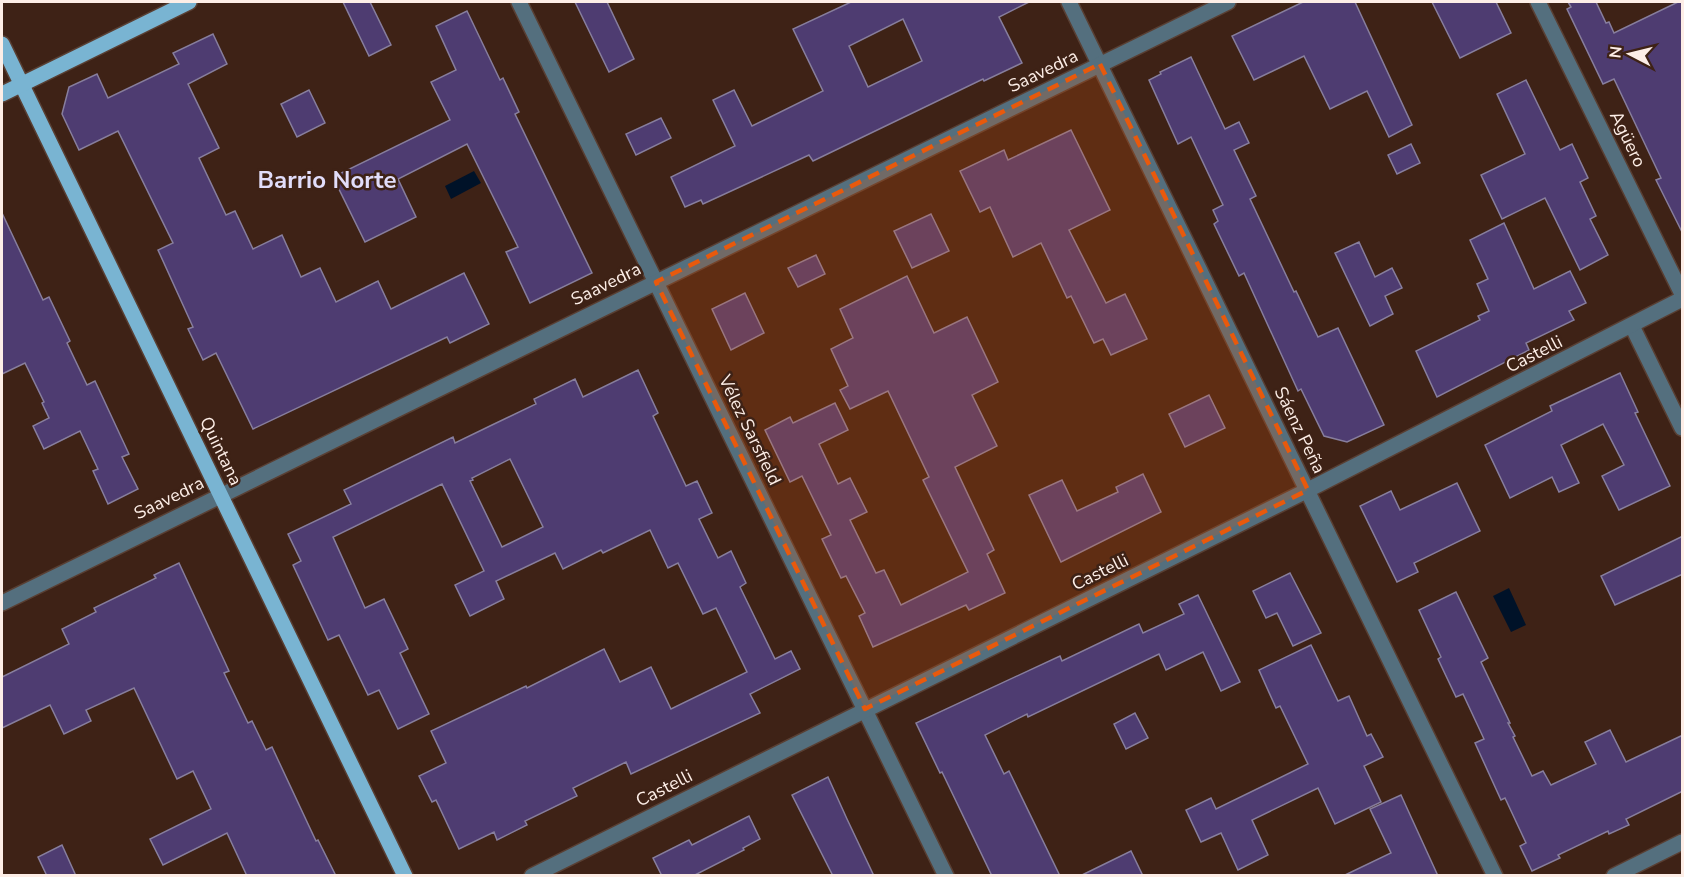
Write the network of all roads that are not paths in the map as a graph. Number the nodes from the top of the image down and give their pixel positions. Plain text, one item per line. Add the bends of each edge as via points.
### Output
1 (189, 2) edge
2 (519, 2) edge
3 (1069, 2) edge
4 (1228, 2) edge
5 (1538, 2) edge
6 (2, 44) edge
7 (1100, 64) junction
8 (21, 84) junction
9 (2, 94) edge
10 (656, 282) junction
11 (1683, 294) edge
12 (1683, 299) edge
13 (1632, 326) junction
14 (1683, 428) edge
15 (1308, 490) junction
16 (220, 494) junction
17 (2, 603) edge
18 (865, 710) junction
19 (1683, 842) edge
20 (405, 876) edge
21 (532, 876) edge
22 (946, 876) edge
23 (1496, 876) edge
24 (1614, 876) edge

1 - 8 main road
2 - 10 street, Vélez Sarsfield
3 - 7 street, Sáenz Peña
4 - 7 street, Saavedra
5 - 11 street, Agüero
6 - 8 main road, Quintana
7 - 10 street, Saavedra
7 - 15 street, Sáenz Peña
8 - 9 main road
8 - 16 main road, Quintana
10 - 16 street, Saavedra
10 - 18 street, Vélez Sarsfield
12 - 13 street, Castelli
13 - 14 street
13 - 15 street, Castelli
15 - 18 street, Castelli
15 - 23 street, Sáenz Peña
16 - 17 street, Saavedra
16 - 20 main road, Quintana
18 - 21 street, Castelli
18 - 22 street, Vélez Sarsfield
19 - 24 street

